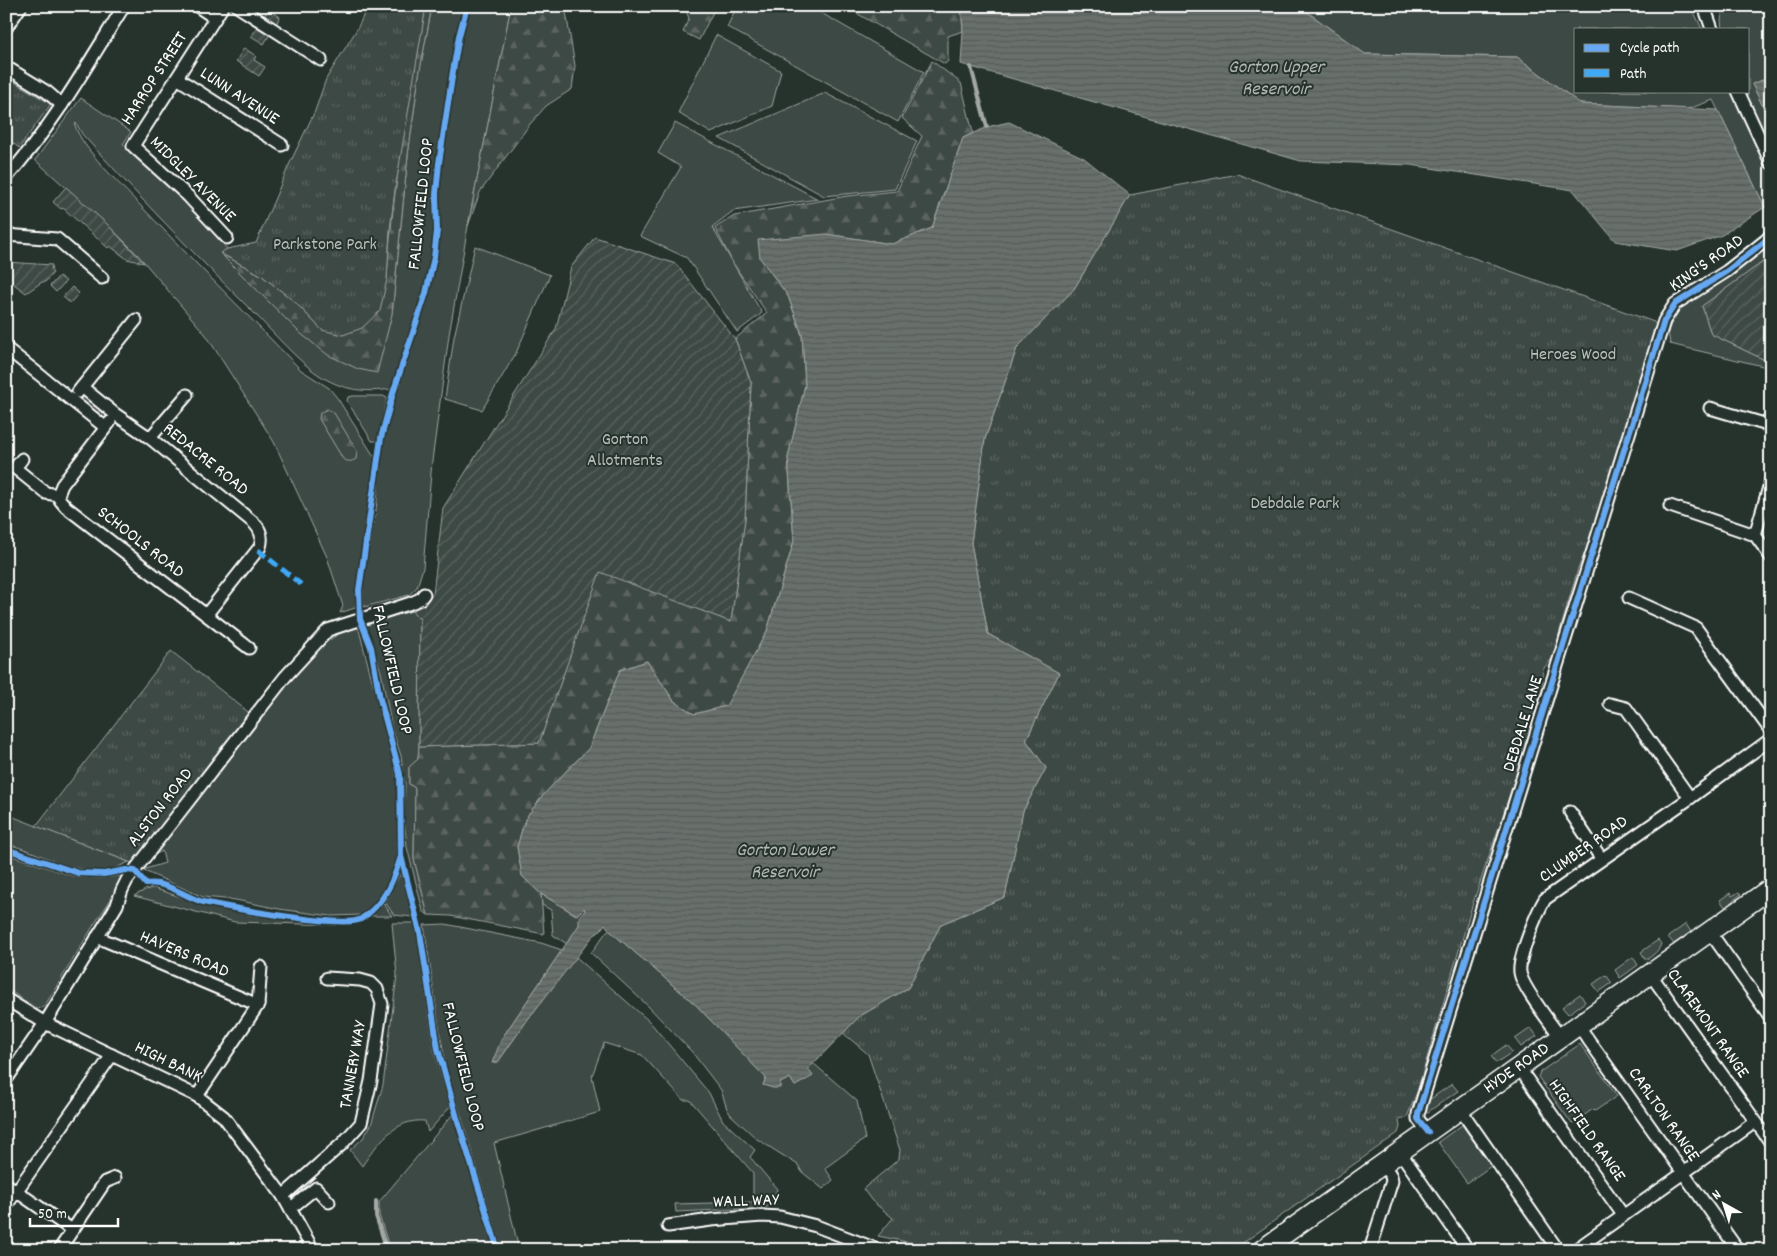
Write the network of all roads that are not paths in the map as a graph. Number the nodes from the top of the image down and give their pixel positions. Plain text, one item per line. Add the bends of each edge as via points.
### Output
1 (21, 6) edge
2 (124, 6) edge
3 (197, 6) edge
4 (223, 6) edge
5 (237, 6) edge
6 (1704, 6) edge
7 (215, 18) junction
8 (6, 28) edge
9 (1712, 28) edge
10 (321, 60) dead end
11 (6, 67) edge
12 (177, 78) junction
13 (1738, 92) edge
14 (62, 106) junction
15 (282, 145) dead end
16 (133, 146) joint
17 (1771, 163) edge
18 (6, 178) edge
19 (6, 235) edge
20 (1771, 235) edge
21 (227, 238) dead end
22 (102, 278) dead end
23 (136, 320) dead end
24 (1664, 321) joint
25 (6, 348) edge
26 (82, 387) junction
27 (187, 395) dead end
28 (72, 400) junction
29 (1710, 408) dead end
30 (115, 414) junction
31 (1771, 426) edge
32 (106, 427) junction
33 (150, 438) junction
34 (22, 459) dead end
35 (1771, 480) edge
36 (58, 495) junction
37 (1670, 506) dead end
38 (1755, 535) junction
39 (1771, 557) edge
40 (424, 594) dead end
41 (1629, 598) dead end
42 (206, 614) junction
43 (249, 648) dead end
44 (1610, 704) dead end
45 (1771, 731) edge
46 (1771, 739) edge
47 (1690, 798) junction
48 (1570, 812) dead end
49 (1601, 858) junction
50 (1771, 888) edge
51 (1710, 932) junction
52 (98, 938) junction
53 (261, 967) dead end
54 (1650, 974) junction
55 (327, 978) dead end
56 (6, 1000) edge
57 (258, 1005) junction
58 (1771, 1018) edge
59 (45, 1023) junction
60 (1578, 1025) junction
61 (1561, 1038) junction
62 (112, 1056) junction
63 (1519, 1068) junction
64 (6, 1080) edge
65 (197, 1096) junction
66 (1460, 1110) junction
67 (1755, 1122) junction
68 (1428, 1132) junction
69 (1771, 1143) edge
70 (1400, 1152) junction
71 (1383, 1164) junction
72 (1683, 1173) junction
73 (115, 1178) dead end
74 (6, 1184) edge
75 (16, 1191) junction
76 (283, 1196) junction
77 (329, 1202) dead end
78 (6, 1206) edge
79 (291, 1208) junction
80 (1623, 1216) junction
81 (668, 1226) dead end
82 (72, 1230) junction
83 (59, 1250) edge
84 (313, 1250) edge
85 (880, 1250) edge
86 (1262, 1250) edge
87 (1370, 1250) edge
88 (1468, 1250) edge
89 (1558, 1250) edge
90 (1575, 1250) edge
91 (1738, 1250) edge

1 - 8 street
2 - 14 street
3 - 7 street
4 - 7 street, HARROP STREET
5 - 10 street
6 - 9 street
7 - 12 street, HARROP STREET
11 - 14 street via 47,92
12 - 15 street, LUNN AVENUE
12 - 16 street, HARROP STREET
13 - 17 street
14 - 18 street via 24,159
16 - 21 street, MIDGLEY AVENUE via 188,196
19 - 22 street via 57,239
20 - 24 street, KING'S ROAD via 1727,271 1675,304
23 - 26 street
24 - 68 street, DEBDALE LANE via 1418,1114
25 - 28 street
26 - 28 street
26 - 30 street, REDACRE ROAD
27 - 33 street
28 - 32 street
29 - 31 street
30 - 32 street
30 - 33 street, REDACRE ROAD
32 - 36 street
33 - 42 street, REDACRE ROAD via 261,532 262,542 258,550
34 - 36 street via 15,468 46,493
35 - 38 street
36 - 42 street, SCHOOLS ROAD via 66,507
37 - 38 street
38 - 39 street
40 - 52 street, ALSTON ROAD via 420,599 328,630 285,677 127,880
41 - 45 street via 1696,628
42 - 43 street, SCHOOLS ROAD
44 - 47 street via 1626,708
46 - 47 street, CLUMBER ROAD
47 - 49 street, CLUMBER ROAD
48 - 49 street
49 - 61 street, CLUMBER ROAD via 1544,899 1522,957 1519,972 1523,983
50 - 51 highway, HYDE ROAD
51 - 54 highway, HYDE ROAD
51 - 58 street
52 - 57 street, HAVERS ROAD
52 - 59 street, ALSTON ROAD
53 - 57 street
54 - 60 highway, HYDE ROAD
54 - 67 street, CLAREMONT RANGE
55 - 76 street, TANNERY WAY via 371,982 377,989 382,1004 369,1090 361,1123
56 - 59 street, HIGH BANK
57 - 65 street
59 - 62 street, HIGH BANK
59 - 64 street, ALSTON ROAD
60 - 61 highway, HYDE ROAD
60 - 72 street, CARLTON RANGE
61 - 63 highway, HYDE ROAD
62 - 65 street, HIGH BANK
62 - 75 street
63 - 66 highway, HYDE ROAD
63 - 80 street, HIGHFIELD RANGE
65 - 76 street, HIGH BANK via 224,1117
66 - 68 highway, HYDE ROAD
66 - 89 street
67 - 69 street, CLAREMONT RANGE
67 - 72 street
68 - 70 highway, HYDE ROAD
70 - 71 highway, HYDE ROAD
70 - 88 street
71 - 86 highway, HYDE ROAD
71 - 87 street via 1392,1181
72 - 80 street
72 - 91 street, CARLTON RANGE
73 - 82 street via 105,1182
74 - 75 street
75 - 78 street
75 - 82 street
76 - 79 street, HIGH BANK
77 - 79 street via 316,1188
79 - 84 street, HIGH BANK
80 - 90 street
81 - 85 street, WALL WAY via 780,1217 816,1226
82 - 83 street

